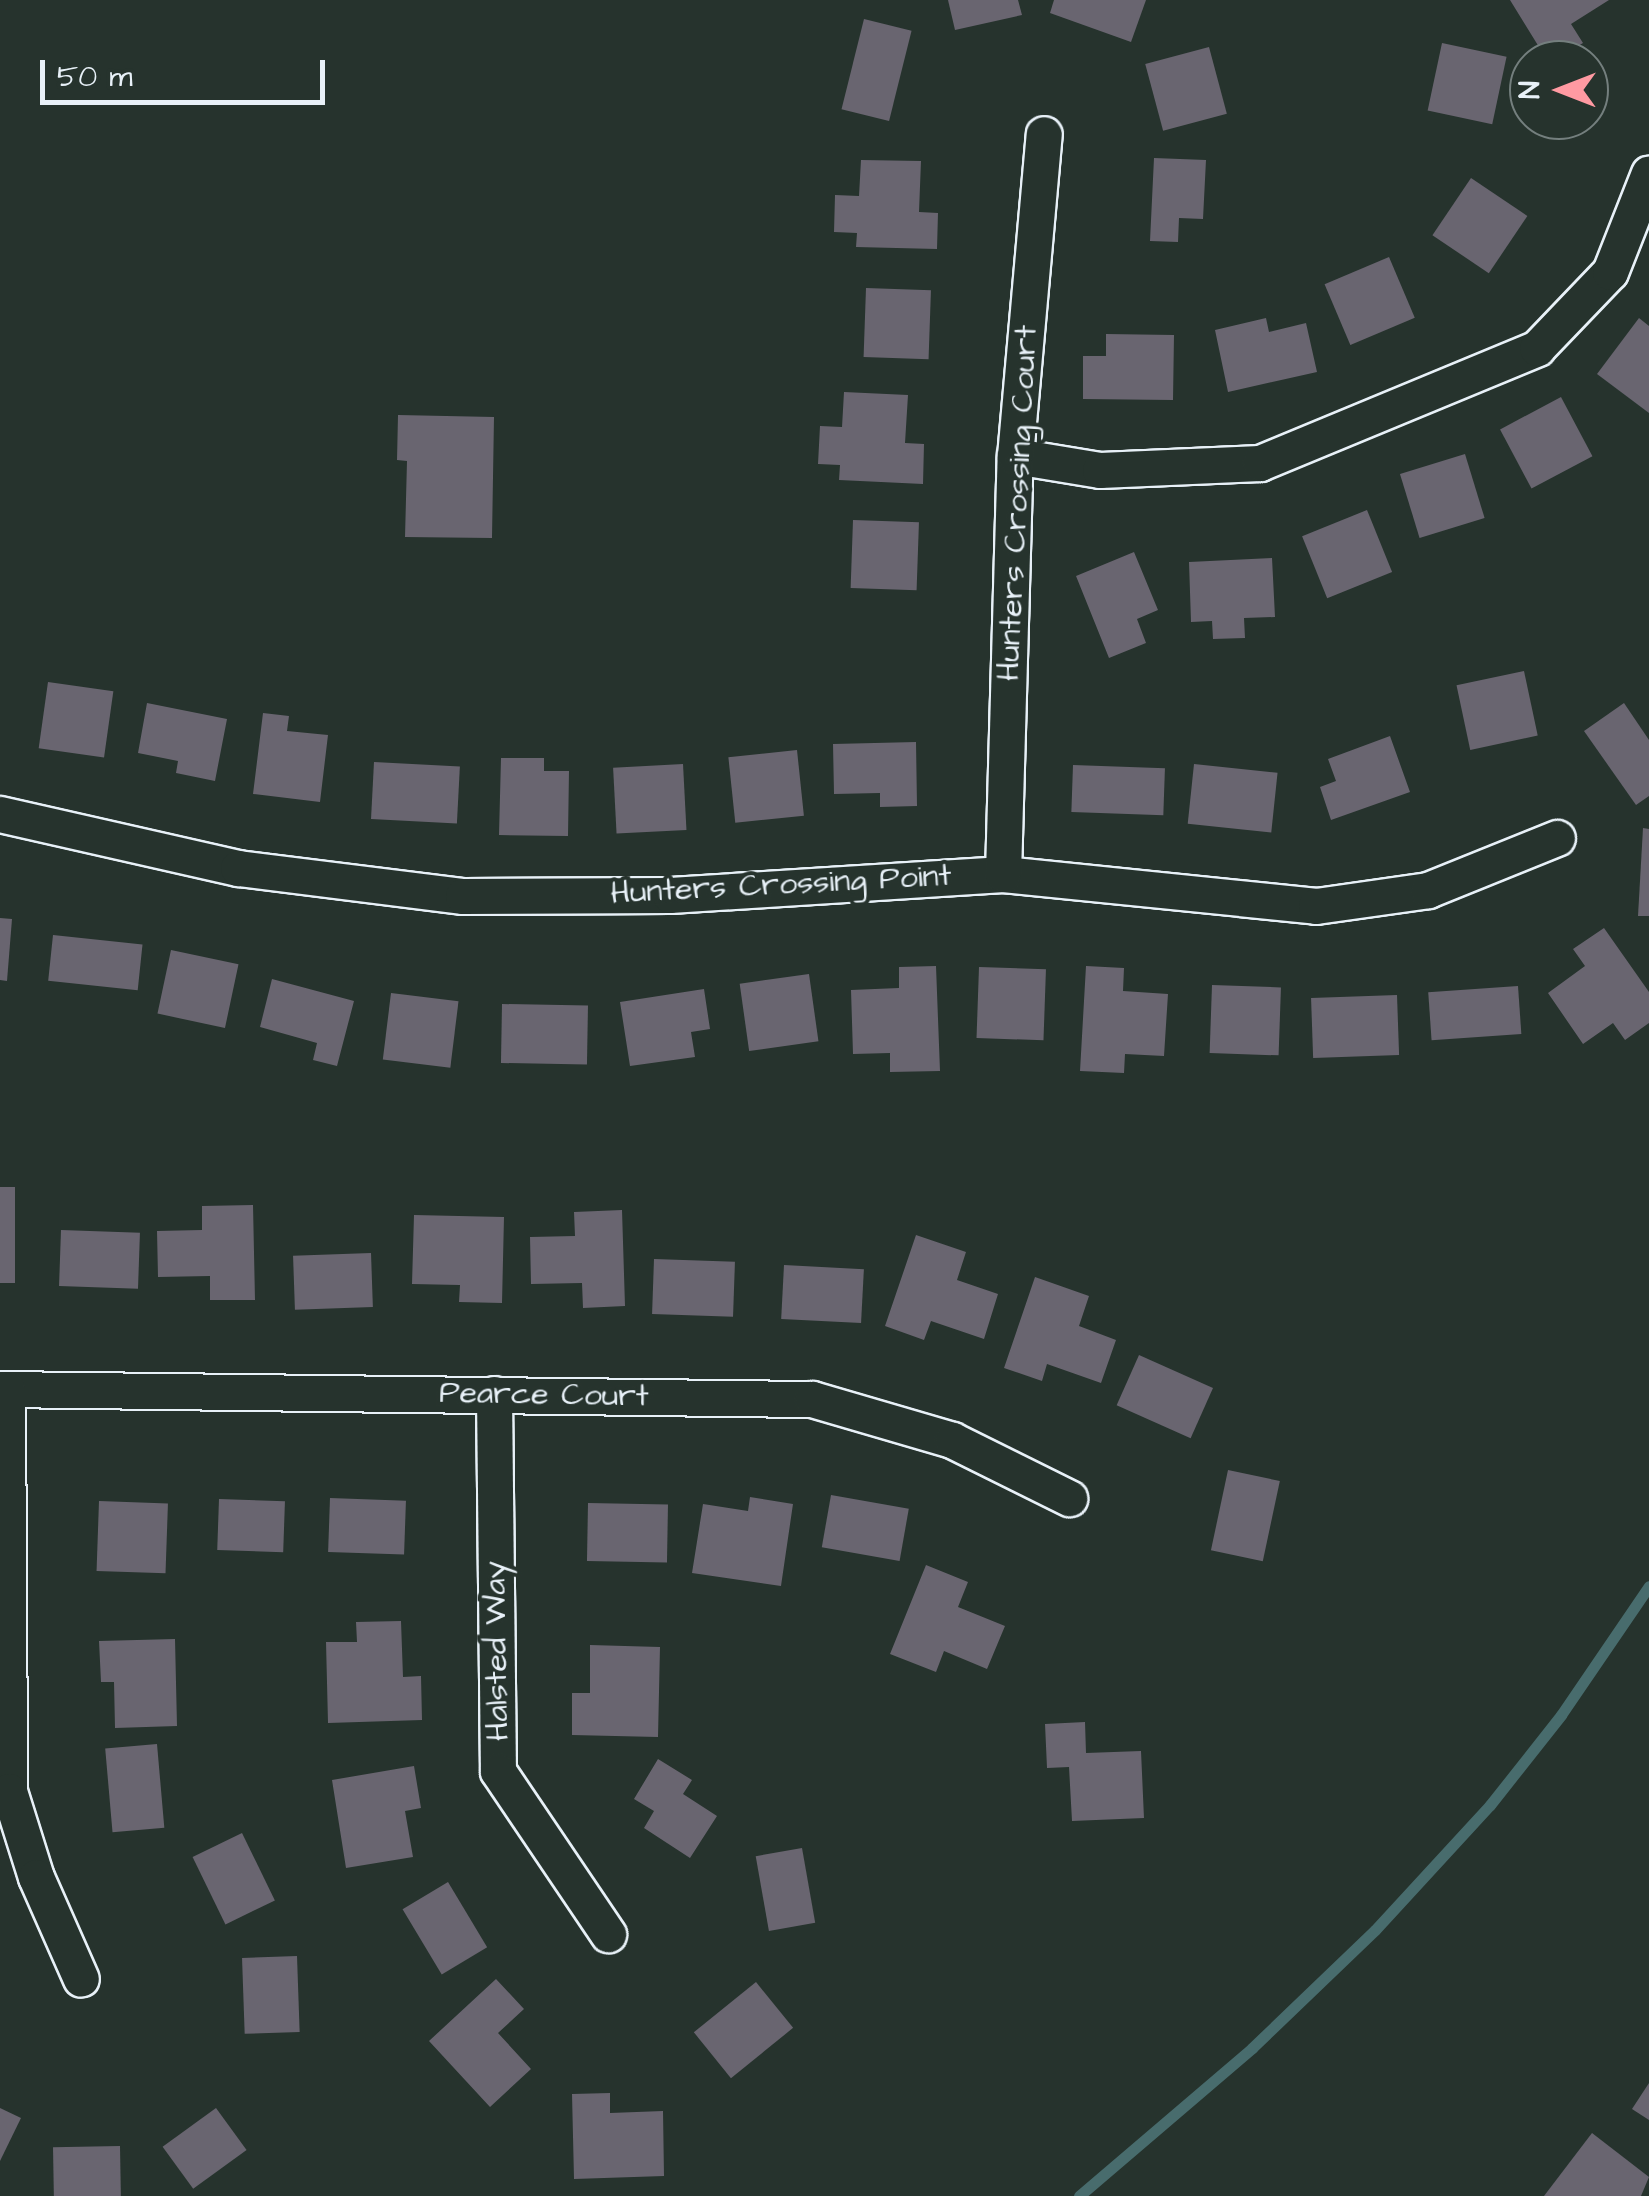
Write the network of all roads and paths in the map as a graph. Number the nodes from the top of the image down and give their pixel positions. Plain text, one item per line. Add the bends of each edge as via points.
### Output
1 (1044, 134) dead end
2 (1649, 173) edge
3 (1014, 456) junction
4 (0, 814) edge
5 (1557, 838) dead end
6 (1003, 874) junction
7 (3, 1388) edge
8 (494, 1394) junction
9 (1069, 1498) dead end
10 (608, 1934) dead end
11 (81, 1978) dead end

1 - 3 street, Hunters Crossing Court
2 - 3 street via 1610,272 1538,348 1260,463 1100,470
3 - 6 street, Hunters Crossing Court
4 - 6 street, Hunters Crossing Point via 238,868 463,896 670,894
5 - 6 street, Hunters Crossing Point via 1428,890 1316,906
7 - 8 street, Pearce Court
7 - 11 street via 9,1792 36,1877
8 - 9 street, Pearce Court via 812,1399 952,1440
8 - 10 street, Halsted Way via 498,1771

